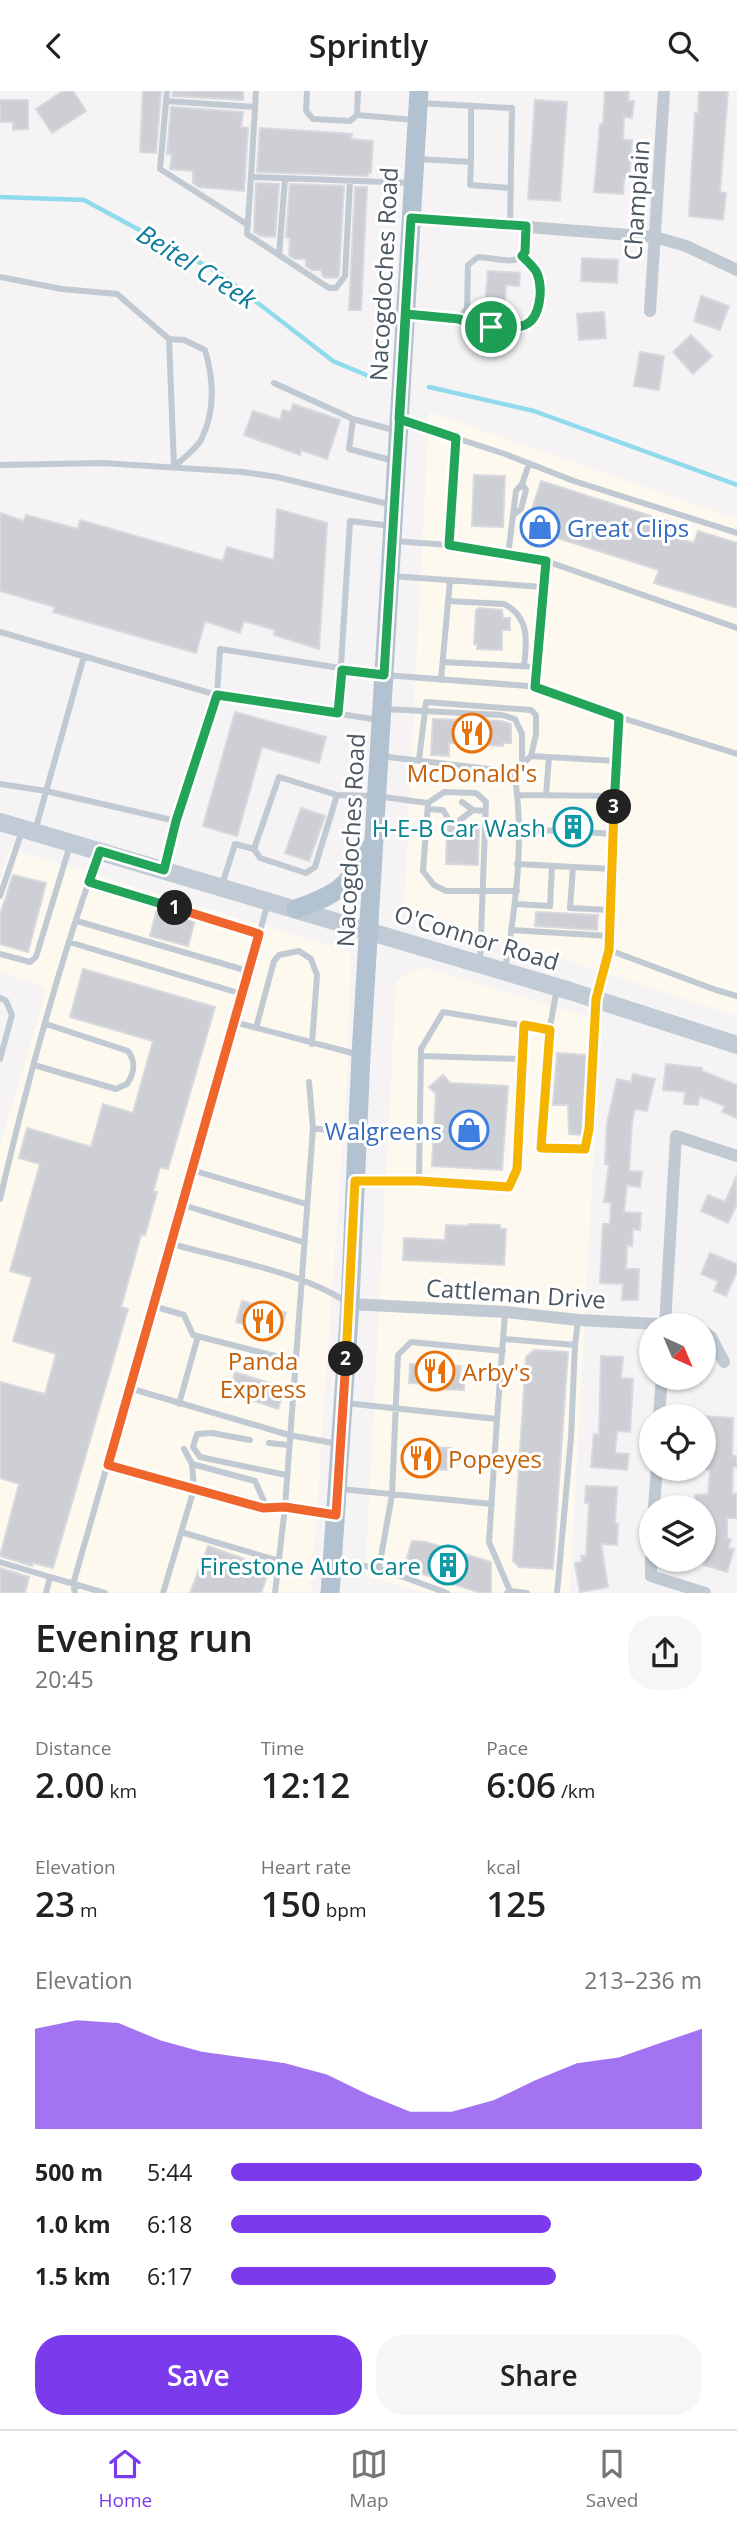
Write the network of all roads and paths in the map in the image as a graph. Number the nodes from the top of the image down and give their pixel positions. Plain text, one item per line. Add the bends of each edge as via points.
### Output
1 (167, 91) edge
2 (256, 91) edge
3 (307, 91) edge
4 (358, 91) edge
5 (664, 91) edge
6 (166, 101) junction
7 (418, 105) edge
8 (471, 106) junction
9 (255, 107) junction
10 (357, 115) junction
11 (415, 159) junction
12 (471, 162) junction
13 (251, 177) junction
14 (285, 179) junction
15 (351, 182) junction
16 (413, 183) junction
17 (511, 188) junction
18 (411, 218) junction
19 (248, 225) junction
20 (510, 225) junction
21 (526, 226) junction
22 (655, 237) junction
23 (279, 255) junction
24 (522, 256) junction
25 (737, 270) edge
26 (0, 277) edge
27 (650, 311) dead end
28 (406, 314) junction
29 (459, 319) junction
30 (169, 339) junction
31 (274, 383) dead end
32 (353, 419) junction
33 (399, 426) junction
34 (456, 438) junction
35 (397, 461) junction
36 (529, 464) junction
37 (0, 465) edge
38 (174, 467) junction
39 (394, 506) junction
40 (392, 533) junction
41 (737, 533) edge
42 (449, 545) junction
43 (508, 555) junction
44 (546, 561) junction
45 (390, 576) junction
46 (450, 580) junction
47 (543, 587) junction
48 (448, 601) junction
49 (737, 628) edge
50 (0, 632) edge
51 (84, 656) junction
52 (443, 662) junction
53 (524, 666) junction
54 (537, 667) junction
55 (342, 670) junction
56 (384, 675) junction
57 (441, 680) junction
58 (535, 687) junction
59 (217, 695) junction
60 (424, 711) junction
61 (338, 713) junction
62 (382, 715) junction
63 (619, 717) junction
64 (737, 754) edge
65 (379, 756) junction
66 (531, 756) junction
67 (550, 757) junction
68 (419, 760) junction
69 (617, 761) junction
70 (522, 764) junction
71 (514, 772) junction
72 (0, 784) edge
73 (46, 791) junction
74 (337, 795) junction
75 (518, 795) junction
76 (546, 795) junction
77 (376, 796) junction
78 (615, 796) junction
79 (462, 802) dead end
80 (428, 806) junction
81 (461, 810) dead end
82 (473, 810) junction
83 (485, 811) junction
84 (449, 820) dead end
85 (460, 820) dead end
86 (176, 821) junction
87 (0, 823) edge
88 (517, 829) junction
89 (29, 831) junction
90 (560, 831) dead end
91 (585, 832) dead end
92 (613, 834) junction
93 (71, 843) junction
94 (374, 843) junction
95 (254, 849) junction
96 (100, 851) junction
97 (517, 864) junction
98 (552, 866) junction
99 (573, 867) junction
100 (612, 869) junction
101 (164, 870) junction
102 (89, 882) junction
103 (221, 887) junction
104 (483, 891) junction
105 (517, 891) junction
106 (0, 896) edge
107 (269, 901) junction
108 (516, 904) junction
109 (296, 909) junction
110 (610, 910) junction
111 (77, 921) junction
112 (369, 930) junction
113 (511, 930) junction
114 (259, 934) junction
115 (609, 936) junction
116 (69, 942) junction
117 (609, 950) junction
118 (0, 954) edge
119 (480, 964) junction
120 (248, 971) junction
121 (504, 971) junction
122 (557, 987) junction
123 (242, 994) junction
124 (737, 996) edge
125 (0, 998) edge
126 (596, 999) junction
127 (234, 1022) junction
128 (46, 1024) junction
129 (524, 1025) junction
130 (256, 1028) junction
131 (550, 1030) junction
132 (312, 1044) junction
133 (737, 1045) edge
134 (361, 1055) junction
135 (421, 1056) junction
136 (0, 1059) edge
137 (522, 1059) junction
138 (34, 1065) junction
139 (309, 1082) dead end
140 (313, 1128) junction
141 (358, 1135) junction
142 (737, 1156) edge
143 (192, 1170) junction
144 (355, 1181) junction
145 (419, 1181) junction
146 (0, 1199) edge
147 (306, 1204) junction
148 (183, 1205) junction
149 (303, 1242) junction
150 (172, 1244) junction
151 (301, 1280) junction
152 (350, 1304) junction
153 (153, 1306) junction
154 (505, 1312) junction
155 (666, 1313) edge
156 (578, 1319) junction
157 (639, 1323) edge
158 (198, 1336) junction
159 (503, 1339) junction
160 (575, 1345) junction
161 (716, 1347) edge
162 (502, 1351) junction
163 (295, 1361) junction
164 (724, 1362) dead end
165 (129, 1388) junction
166 (343, 1403) junction
167 (179, 1404) junction
168 (397, 1409) junction
169 (497, 1419) junction
170 (289, 1435) junction
171 (250, 1440) dead end
172 (269, 1443) dead end
173 (341, 1444) junction
174 (288, 1445) junction
175 (184, 1449) dead end
176 (192, 1464) junction
177 (108, 1465) junction
178 (286, 1475) junction
179 (194, 1489) junction
180 (338, 1489) junction
181 (392, 1495) junction
182 (492, 1504) junction
183 (285, 1507) junction
184 (267, 1508) junction
185 (336, 1515) junction
186 (181, 1532) junction
187 (333, 1561) junction
188 (0, 1562) edge
189 (279, 1562) junction
190 (379, 1568) junction
191 (651, 1572) edge
192 (50, 1577) junction
193 (73, 1584) junction
194 (509, 1592) edge
195 (46, 1593) edge
196 (75, 1593) edge
197 (105, 1593) edge
198 (163, 1593) edge
199 (275, 1593) edge
200 (330, 1593) edge
201 (447, 1593) edge
202 (527, 1593) edge
203 (557, 1593) edge
204 (705, 1593) edge

1 - 6 lane
2 - 9 lane
3 - 10 lane via 306,111 313,119 350,121
4 - 10 lane
5 - 22 street, Champlain
6 - 9 lane
6 - 19 lane via 160,169
7 - 8 lane
7 - 10 lane
7 - 11 main road, Nacogdoches Road
8 - 12 lane
8 - 17 lane via 512,108
9 - 13 lane
11 - 12 lane
11 - 16 main road, Nacogdoches Road
12 - 17 lane via 470,184
13 - 14 lane
13 - 19 lane
14 - 15 lane
14 - 23 lane
15 - 16 lane
15 - 23 lane via 345,276 337,288 329,288
16 - 18 main road, Nacogdoches Road
17 - 20 lane
18 - 20 street
18 - 28 main road, Nacogdoches Road
19 - 23 lane via 247,234
20 - 21 street
21 - 22 street
21 - 24 lane
22 - 25 street
22 - 27 street, Champlain
24 - 29 lane via 472,260 466,276 467,308
24 - 29 lane via 540,283 538,308 528,324 480,326
26 - 30 lane via 117,294
28 - 29 lane
28 - 33 main road, Nacogdoches Road
30 - 38 lane
30 - 38 lane via 184,339 205,349 214,399 200,441
31 - 32 lane
32 - 33 lane
32 - 35 lane via 349,449
33 - 34 lane
33 - 35 main road, Nacogdoches Road
34 - 36 lane
34 - 42 lane
35 - 39 main road, Nacogdoches Road
36 - 41 lane
36 - 43 lane via 516,491
37 - 38 lane
38 - 39 lane via 277,477
39 - 40 main road, Nacogdoches Road
40 - 42 lane
40 - 45 main road, Nacogdoches Road
40 - 55 lane via 350,521
42 - 43 lane
43 - 44 lane
44 - 47 lane
44 - 49 lane
45 - 46 lane
45 - 56 main road, Nacogdoches Road
46 - 47 lane
46 - 48 lane
47 - 54 lane
48 - 52 lane
48 - 53 lane via 511,607 526,628
50 - 51 lane
51 - 59 lane
51 - 73 lane
52 - 53 lane
52 - 57 lane
53 - 54 lane
54 - 58 lane
55 - 56 lane
55 - 59 lane via 220,649
55 - 61 lane
56 - 57 lane
56 - 62 main road, Nacogdoches Road
57 - 58 lane
58 - 63 lane
59 - 61 lane
59 - 86 lane
60 - 62 lane
60 - 66 lane via 426,702 531,710 536,715 536,734
60 - 68 lane
60 - 70 lane via 515,719 522,734
61 - 62 lane
62 - 65 main road, Nacogdoches Road
63 - 64 lane
63 - 69 lane
65 - 68 lane
65 - 77 main road, Nacogdoches Road
66 - 67 lane
66 - 70 lane
67 - 69 lane
67 - 76 lane
68 - 71 lane
69 - 78 lane
70 - 71 lane
71 - 75 lane
72 - 73 lane
73 - 86 lane
73 - 89 lane
74 - 77 lane
74 - 95 lane via 279,777
74 - 95 lane via 315,867 306,873 260,858
75 - 76 lane
75 - 88 lane
76 - 78 lane
77 - 80 lane
77 - 94 main road, Nacogdoches Road
78 - 92 lane
79 - 82 lane
80 - 83 lane via 444,792 476,793 486,802
80 - 84 lane via 447,807
80 - 104 lane via 423,871 446,891
81 - 82 lane
82 - 83 lane
82 - 85 lane
83 - 104 lane
86 - 101 lane
87 - 89 main road, O'Connor Road
88 - 90 lane
88 - 97 lane
89 - 93 main road, O'Connor Road
89 - 106 lane
91 - 92 lane
92 - 100 lane
93 - 96 main road, O'Connor Road
93 - 118 lane via 36,957 30,962
94 - 109 main road via 341,890
94 - 112 main road, Nacogdoches Road
95 - 103 lane via 235,844
96 - 101 main road, O'Connor Road
96 - 102 lane
97 - 98 lane
97 - 105 lane
98 - 99 lane
98 - 108 lane via 550,909
99 - 100 lane
99 - 110 lane via 570,911
100 - 110 lane
101 - 103 main road, O'Connor Road
102 - 111 lane
102 - 114 lane
103 - 107 main road, O'Connor Road
104 - 105 lane
104 - 119 lane
105 - 108 lane
107 - 109 main road, O'Connor Road
107 - 114 lane
108 - 113 lane
109 - 112 main road, O'Connor Road
110 - 115 lane
111 - 116 lane
111 - 120 lane
112 - 119 main road, O'Connor Road
112 - 134 main road, Nacogdoches Road
113 - 115 lane
113 - 121 lane
114 - 120 lane
115 - 117 lane
116 - 123 lane
116 - 128 lane
117 - 124 lane
117 - 126 lane
119 - 121 main road, O'Connor Road
120 - 123 lane
121 - 122 main road, O'Connor Road
122 - 126 main road, O'Connor Road
122 - 131 lane
123 - 127 lane
125 - 136 lane via 12,1015
126 - 131 lane via 585,1149 541,1148
126 - 133 main road, O'Connor Road
127 - 130 lane
127 - 143 lane
128 - 138 lane
128 - 138 lane via 128,1051 135,1064 133,1072 127,1084 116,1089
129 - 131 lane
129 - 135 lane via 443,1012
129 - 137 lane
130 - 132 lane
130 - 132 lane via 274,961 279,955 299,951 311,959 317,975
132 - 134 lane
134 - 141 main road, Nacogdoches Road
135 - 137 lane
135 - 145 lane
137 - 145 lane via 517,1169 509,1187
138 - 146 lane
139 - 140 lane
140 - 141 lane
140 - 147 lane
141 - 144 main road, Nacogdoches Road
142 - 155 street via 676,1136
143 - 147 lane
143 - 148 lane
144 - 145 lane
144 - 152 main road, Nacogdoches Road
147 - 149 lane
148 - 149 lane
148 - 150 lane
149 - 151 lane
150 - 151 lane
150 - 153 lane
151 - 152 lane
151 - 163 lane
152 - 154 street, Cattleman Drive
152 - 166 main road, Nacogdoches Road
153 - 158 lane via 184,1315 193,1335
153 - 165 lane
154 - 156 street, Cattleman Drive
154 - 159 lane
156 - 157 street, Cattleman Drive
156 - 160 lane
158 - 163 lane
158 - 167 lane
159 - 160 lane
159 - 162 lane
160 - 203 lane
161 - 164 street
162 - 168 lane via 411,1342 398,1355
162 - 169 lane
163 - 170 lane
165 - 167 lane
165 - 177 lane
166 - 168 lane
166 - 173 main road, Nacogdoches Road
167 - 170 lane
168 - 169 lane
168 - 181 lane
169 - 182 lane
170 - 173 lane
170 - 174 lane
171 - 178 lane via 197,1434 193,1447 200,1457
172 - 174 lane
173 - 180 main road, Nacogdoches Road
174 - 178 lane
175 - 176 lane
176 - 179 lane
176 - 184 lane via 255,1481
177 - 179 lane
177 - 193 lane
178 - 183 lane
179 - 184 lane
179 - 186 lane
180 - 181 lane
180 - 185 main road, Nacogdoches Road
181 - 182 lane
181 - 190 lane
182 - 194 lane via 489,1542
183 - 184 lane
183 - 185 lane
183 - 189 lane
185 - 187 main road, Nacogdoches Road
186 - 189 lane
186 - 198 lane
187 - 190 lane
187 - 200 main road, Nacogdoches Road
188 - 192 lane
189 - 199 lane
190 - 201 lane
191 - 204 street via 651,1576
192 - 193 lane
192 - 195 lane
193 - 196 lane
193 - 197 lane
194 - 202 lane

